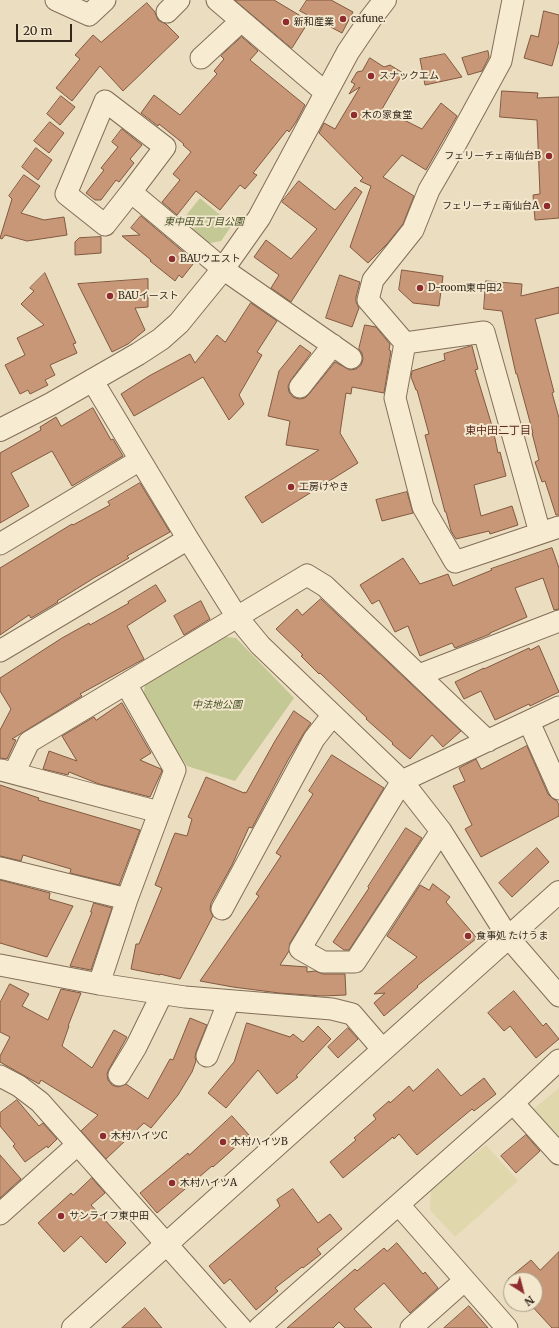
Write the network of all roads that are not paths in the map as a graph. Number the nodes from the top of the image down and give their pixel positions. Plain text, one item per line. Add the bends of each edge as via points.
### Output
1 (56, 0) edge
2 (105, 0) edge
3 (216, 0) edge
4 (385, 0) edge
5 (513, 0) edge
6 (241, 21) junction
7 (201, 58) dead end
8 (326, 93) junction
9 (131, 192) junction
10 (223, 269) junction
11 (405, 344) junction
12 (333, 345) junction
13 (351, 358) dead end
14 (92, 380) junction
15 (300, 387) dead end
16 (0, 430) edge
17 (140, 460) junction
18 (550, 530) edge
19 (188, 539) junction
20 (0, 544) edge
21 (237, 617) junction
22 (559, 621) edge
23 (0, 651) edge
24 (419, 676) junction
25 (126, 684) junction
26 (559, 707) edge
27 (332, 716) junction
28 (529, 722) junction
29 (488, 742) junction
30 (7, 772) edge
31 (402, 781) junction
32 (559, 790) edge
33 (159, 812) junction
34 (441, 831) junction
35 (0, 868) edge
36 (559, 892) edge
37 (127, 899) junction
38 (222, 909) dead end
39 (508, 937) junction
40 (0, 965) edge
41 (99, 984) junction
42 (162, 994) junction
43 (559, 996) edge
44 (229, 1001) junction
45 (383, 1050) junction
46 (207, 1056) dead end
47 (559, 1060) edge
48 (120, 1075) dead end
49 (0, 1076) edge
50 (513, 1103) junction
51 (77, 1145) junction
52 (559, 1154) edge
53 (399, 1205) junction
54 (0, 1214) edge
55 (166, 1245) junction
56 (464, 1281) junction
57 (73, 1328) edge
58 (241, 1328) edge
59 (259, 1328) edge
60 (411, 1328) edge
61 (507, 1328) edge

1 - 2 street via 89,15
3 - 6 street
4 - 8 street via 348,52
5 - 11 street via 501,61 429,190 413,230 373,280 368,300
6 - 7 street
6 - 8 street
8 - 10 street via 260,218
9 - 9 street via 105,225 66,194 105,101 165,148
9 - 10 street
10 - 12 street
10 - 14 street via 179,323 138,354
11 - 18 street via 484,332
11 - 18 street via 395,398 423,507 455,562
12 - 13 street
12 - 15 street
14 - 16 street
14 - 17 street
17 - 19 street
17 - 20 street
19 - 21 street
19 - 23 street
21 - 24 street via 307,575 325,586
21 - 25 street
21 - 27 street via 260,645
22 - 24 street
24 - 29 street
25 - 30 street via 29,742
25 - 33 street via 175,770
26 - 28 street
27 - 31 street
27 - 38 street via 314,739
28 - 29 street
28 - 32 street
29 - 31 street
30 - 33 street
31 - 34 street
31 - 34 street via 300,949 323,962 355,962
33 - 37 street
34 - 39 street
35 - 37 street
36 - 39 street
37 - 41 street
39 - 43 street
39 - 45 street
40 - 41 street
41 - 42 street
42 - 44 street
42 - 48 street
44 - 45 street via 332,1009 352,1014
44 - 46 street
45 - 55 street
47 - 50 street
49 - 51 street via 40,1102
50 - 52 street
50 - 53 street
51 - 54 street
51 - 55 street
53 - 56 street
53 - 59 street
55 - 57 street
55 - 58 street
56 - 60 street
56 - 61 street

